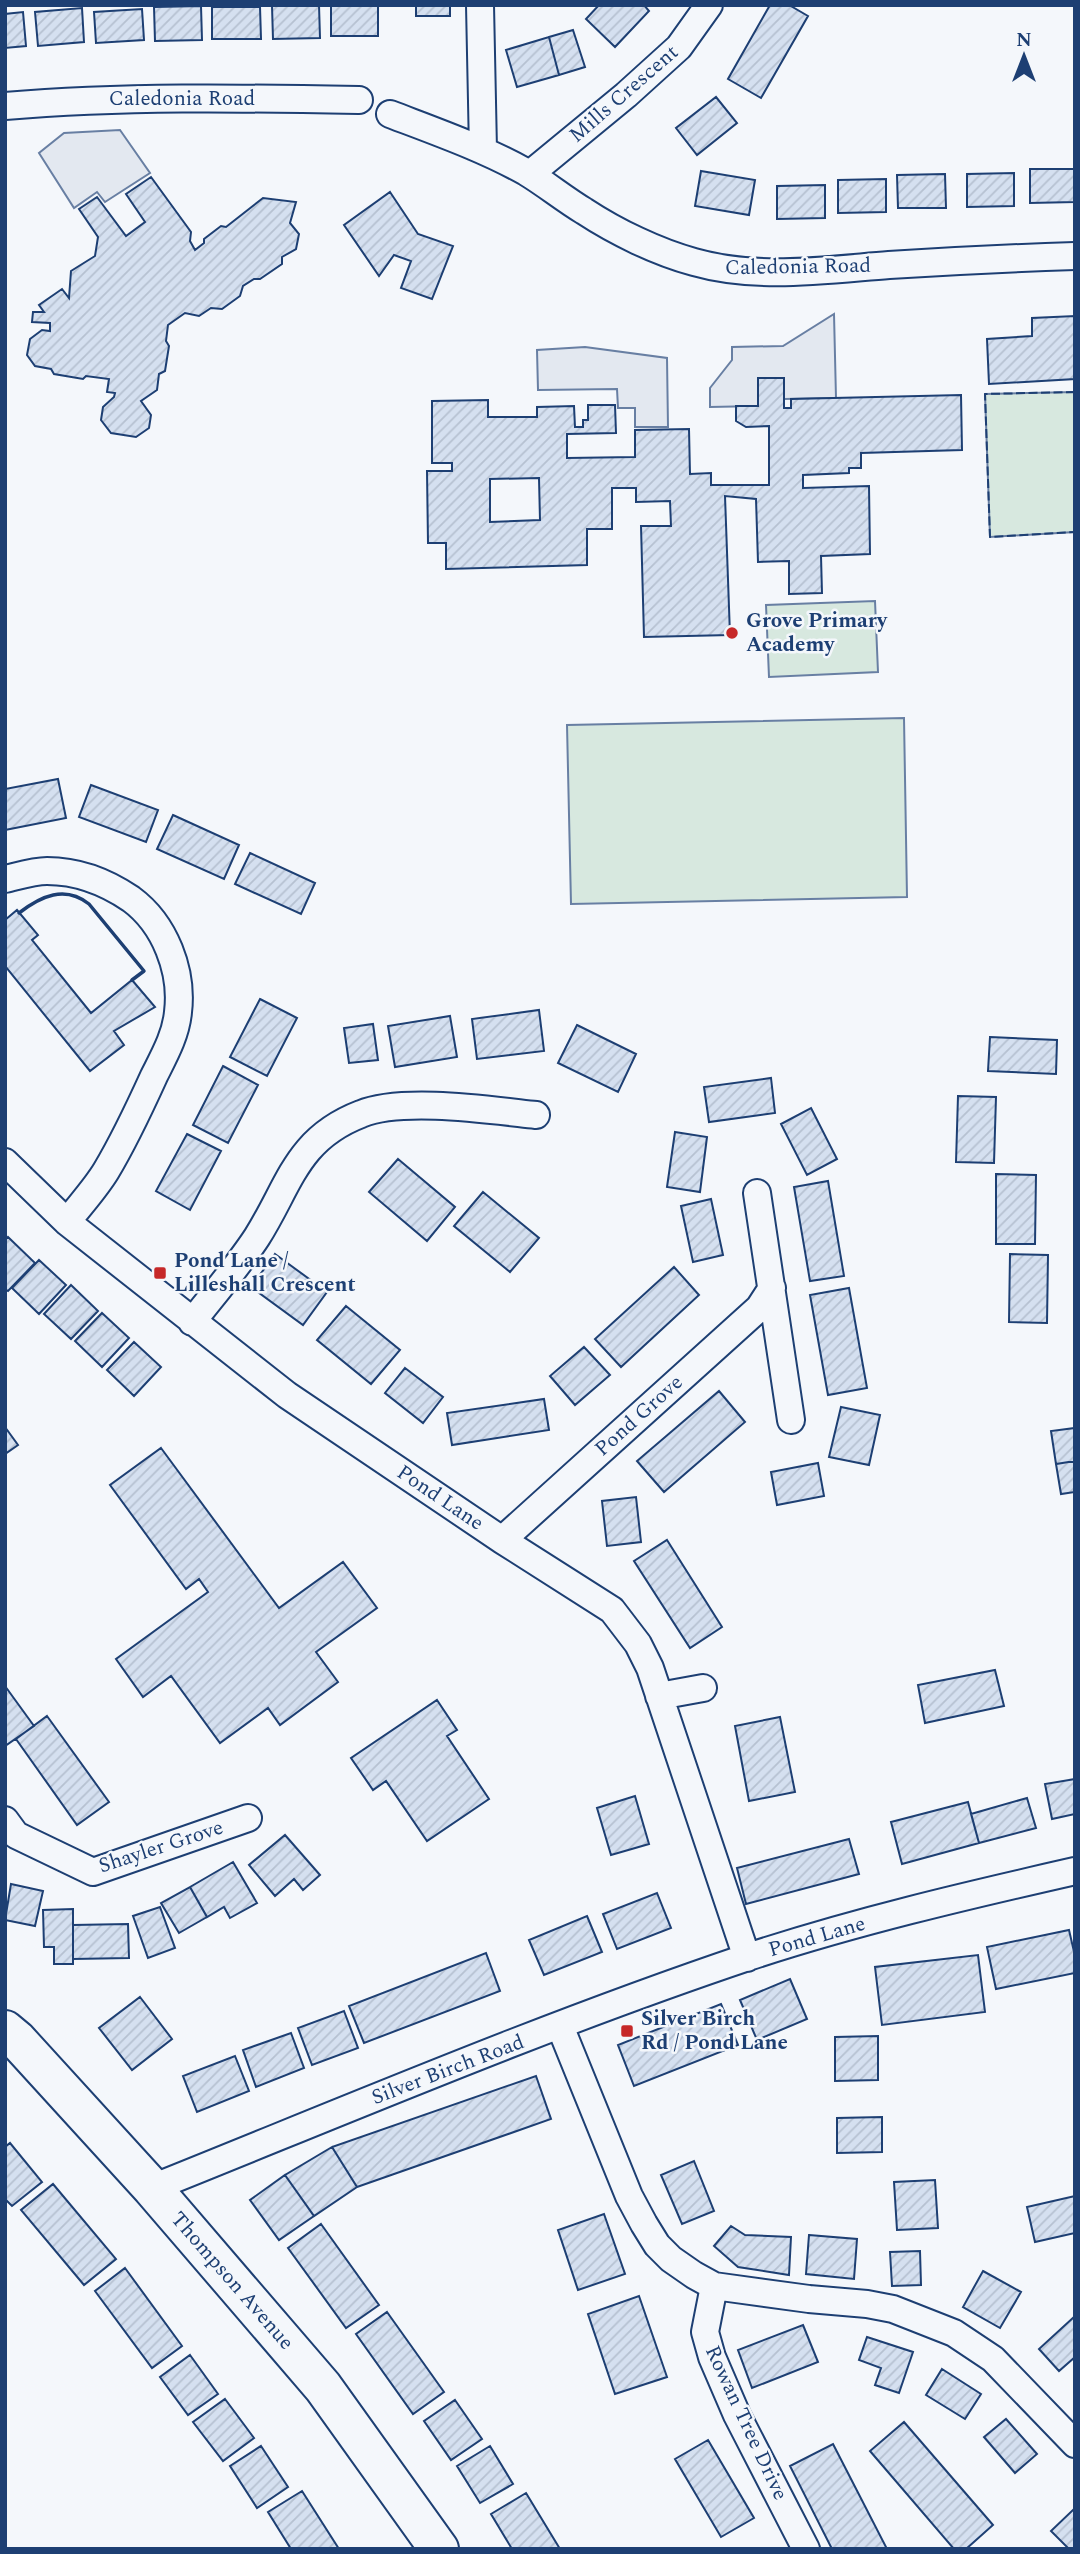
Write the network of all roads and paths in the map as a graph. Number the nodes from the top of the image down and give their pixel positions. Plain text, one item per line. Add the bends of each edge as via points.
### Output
1 (480, 5) edge
2 (709, 5) edge
3 (359, 100) dead end
4 (5, 106) edge
5 (390, 114) dead end
6 (483, 150) junction
7 (530, 174) junction
8 (1075, 256) edge
9 (5, 879) edge
10 (536, 1115) dead end
11 (5, 1162) edge
12 (757, 1193) dead end
13 (67, 1222) junction
14 (772, 1288) junction
15 (192, 1322) junction
16 (791, 1420) dead end
17 (502, 1540) junction
18 (703, 1688) dead end
19 (659, 1696) junction
20 (248, 1818) dead end
21 (5, 1820) edge
22 (1075, 1871) edge
23 (747, 1958) junction
24 (560, 2026) junction
25 (9, 2043) edge
26 (152, 2188) junction
27 (714, 2286) junction
28 (1075, 2444) edge
29 (439, 2549) edge
30 (806, 2549) edge

1 - 6 street
2 - 7 street, Mills Crescent via 679,47
3 - 4 street, Caledonia Road via 69,100
5 - 6 street, Caledonia Road
6 - 7 street, Caledonia Road
7 - 8 street, Caledonia Road via 586,213 646,244 716,268 812,271
9 - 13 street via 46,871 85,875 114,888 140,906 160,930 178,983 178,1013 161,1062 127,1135
10 - 15 street via 403,1107 362,1113 320,1136 298,1162 257,1237
11 - 13 street, Pond Lane
12 - 14 street
13 - 15 street, Pond Lane
14 - 16 street
14 - 17 street, Pond Grove via 759,1308
15 - 17 street, Pond Lane via 288,1395
17 - 19 street, Pond Lane via 612,1610 638,1644
18 - 19 street
19 - 23 street, Pond Lane
20 - 21 street, Shayler Grove via 93,1872 16,1835
22 - 23 street, Pond Lane via 830,1932
23 - 24 street, Silver Birch Road
24 - 26 street, Silver Birch Road
24 - 27 street via 624,2186 644,2224 671,2259
25 - 26 highway, Thompson Avenue
26 - 29 highway, Thompson Avenue via 323,2387
27 - 28 street via 880,2306 954,2333 993,2359
27 - 30 street, Rowan Tree Drive via 705,2332 712,2357

